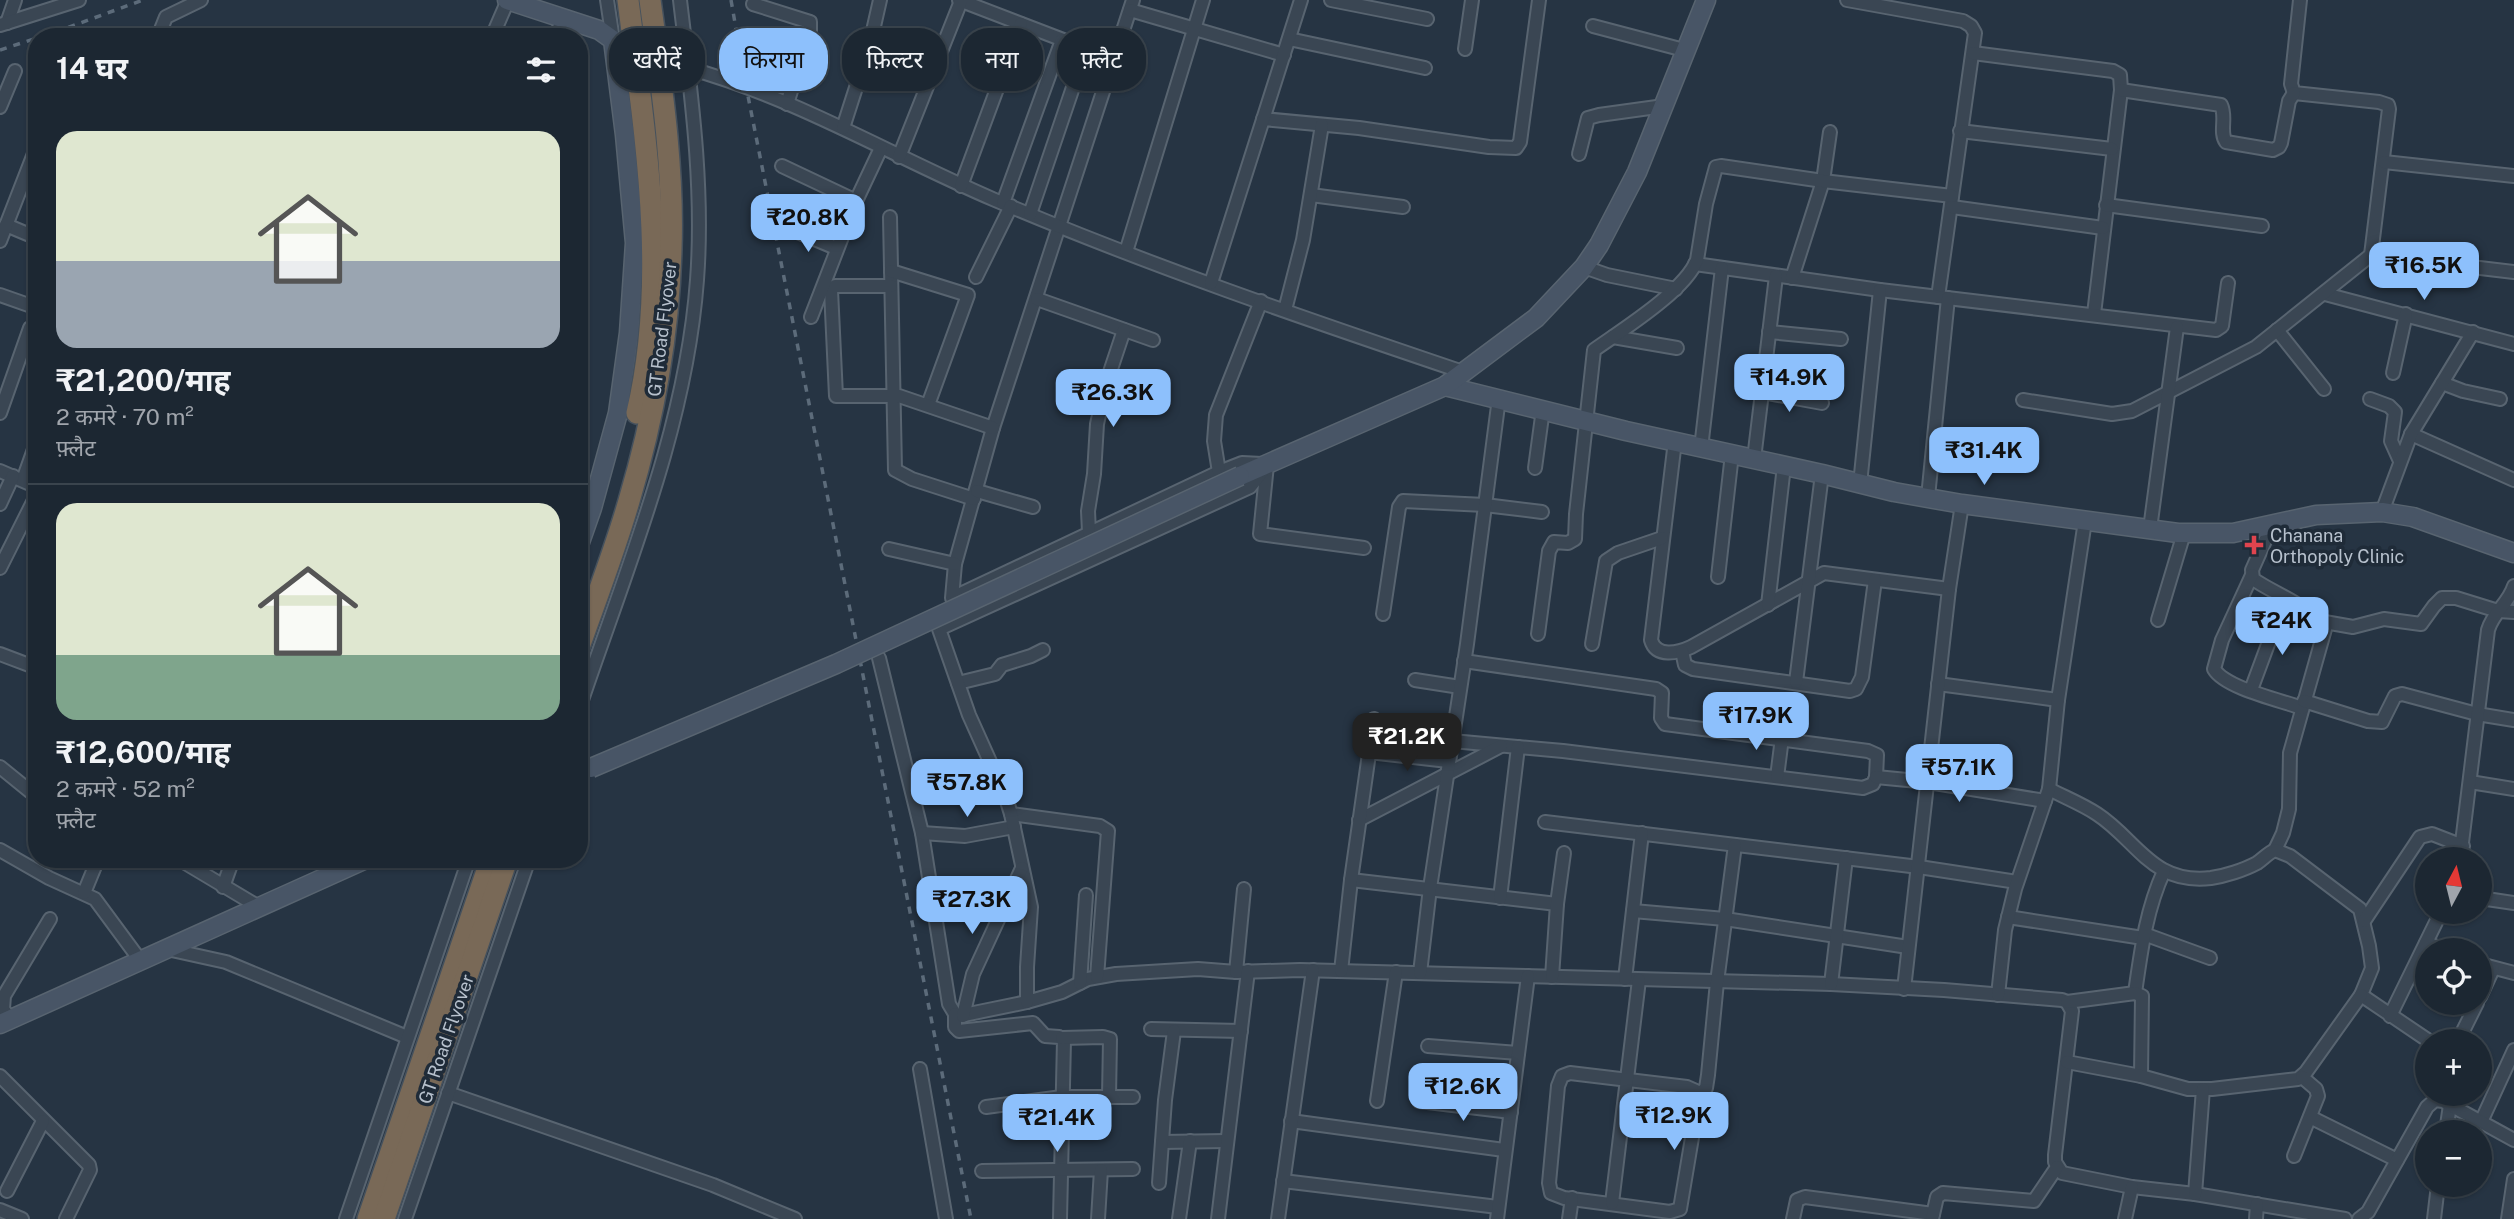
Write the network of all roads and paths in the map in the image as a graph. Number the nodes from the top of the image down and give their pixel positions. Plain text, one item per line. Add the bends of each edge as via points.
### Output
1 (15, 0) edge
2 (79, 0) edge
3 (201, 0) edge
4 (508, 0) edge
5 (607, 0) edge
6 (628, 0) edge
7 (650, 0) edge
8 (680, 0) edge
9 (880, 0) edge
10 (960, 0) edge
11 (998, 0) edge
12 (1203, 0) edge
13 (1301, 0) edge
14 (1331, 0) edge
15 (1472, 0) edge
16 (1539, 0) edge
17 (1706, 0) edge
18 (1847, 0) edge
19 (2300, 0) edge
20 (58, 4) edge
21 (753, 4) dead end
22 (1131, 5) edge
23 (993, 13) junction
24 (563, 19) junction
25 (1427, 19) dead end
26 (3, 24) edge
27 (1021, 24) junction
28 (1593, 26) dead end
29 (162, 28) edge
30 (496, 28) edge
31 (559, 28) edge
32 (611, 28) edge
33 (683, 28) edge
34 (1123, 28) edge
35 (1193, 29) junction
36 (609, 37) edge
37 (1057, 38) edge
38 (1289, 39) junction
39 (1465, 49) dead end
40 (1684, 50) junction
41 (1973, 54) junction
42 (1057, 55) edge
43 (1284, 55) junction
44 (1425, 68) dead end
45 (15, 71) dead end
46 (705, 73) edge
47 (2121, 90) junction
48 (619, 91) edge
49 (690, 91) edge
50 (1072, 91) edge
51 (1103, 91) edge
52 (2294, 93) junction
53 (787, 104) junction
54 (1664, 106) junction
55 (0, 107) edge
56 (1264, 119) junction
57 (1322, 125) junction
58 (843, 128) junction
59 (1960, 131) junction
60 (1830, 132) dead end
61 (881, 148) junction
62 (2112, 149) junction
63 (1578, 153) dead end
64 (899, 157) junction
65 (2384, 162) junction
66 (782, 166) dead end
67 (28, 169) edge
68 (2514, 176) edge
69 (1823, 181) junction
70 (961, 186) junction
71 (1311, 195) junction
72 (856, 201) junction
73 (1952, 202) junction
74 (1007, 205) junction
75 (2106, 205) junction
76 (1403, 207) dead end
77 (1030, 214) junction
78 (890, 217) dead end
79 (6, 225) junction
80 (1060, 226) junction
81 (2262, 226) dead end
82 (2103, 228) junction
83 (793, 230) dead end
84 (28, 234) edge
85 (0, 241) edge
86 (836, 248) junction
87 (1126, 252) junction
88 (2371, 255) junction
89 (1695, 264) junction
90 (1584, 267) junction
91 (1722, 268) junction
92 (891, 271) junction
93 (2514, 272) edge
94 (1776, 275) junction
95 (976, 277) dead end
96 (1793, 278) junction
97 (1211, 283) junction
98 (2228, 283) dead end
99 (891, 286) junction
100 (1676, 289) junction
101 (1880, 290) junction
102 (2325, 293) junction
103 (0, 295) edge
104 (1943, 297) junction
105 (1037, 299) junction
106 (1261, 301) junction
107 (28, 305) edge
108 (1285, 310) junction
109 (2094, 314) junction
110 (2406, 314) junction
111 (811, 317) dead end
112 (2177, 327) junction
113 (1124, 330) junction
114 (2277, 330) junction
115 (1769, 332) junction
116 (2473, 332) junction
117 (28, 334) edge
118 (1613, 337) junction
119 (1840, 339) dead end
120 (1153, 341) dead end
121 (2514, 344) edge
122 (1677, 348) dead end
123 (1463, 372) junction
124 (2393, 373) dead end
125 (2442, 383) junction
126 (1445, 386) junction
127 (2324, 389) dead end
128 (1762, 392) junction
129 (2167, 394) junction
130 (893, 395) junction
131 (1499, 398) junction
132 (2370, 399) dead end
133 (2500, 399) dead end
134 (2023, 400) dead end
135 (1822, 403) dead end
136 (928, 405) junction
137 (1543, 409) junction
138 (0, 414) edge
139 (1587, 420) junction
140 (993, 428) junction
141 (2411, 434) junction
142 (1675, 441) junction
143 (1701, 448) junction
144 (1732, 454) junction
145 (28, 459) edge
146 (1754, 459) junction
147 (2400, 461) junction
148 (1267, 464) junction
149 (1784, 466) junction
150 (1535, 468) dead end
151 (0, 471) edge
152 (1219, 472) junction
153 (1822, 474) junction
154 (18, 478) junction
155 (2514, 480) edge
156 (28, 483) edge
157 (1860, 484) junction
158 (975, 495) junction
159 (1928, 497) junction
160 (0, 504) edge
161 (1962, 504) junction
162 (1485, 505) junction
163 (1032, 507) dead end
164 (28, 512) edge
165 (1542, 512) dead end
166 (2382, 512) junction
167 (588, 519) edge
168 (2085, 521) junction
169 (2272, 525) junction
170 (2150, 529) junction
171 (1089, 532) junction
172 (2184, 533) junction
173 (1662, 538) junction
174 (1364, 548) dead end
175 (889, 549) dead end
176 (2514, 553) edge
177 (955, 564) junction
178 (0, 568) edge
179 (2252, 575) junction
180 (588, 577) edge
181 (1718, 577) dead end
182 (1875, 580) junction
183 (1808, 582) junction
184 (2514, 586) edge
185 (1949, 589) junction
186 (1768, 605) junction
187 (2498, 611) junction
188 (2280, 612) dead end
189 (2514, 612) edge
190 (1384, 614) dead end
191 (2158, 620) dead end
192 (588, 621) edge
193 (2319, 621) junction
194 (1538, 634) dead end
195 (1592, 645) dead end
196 (1043, 650) dead end
197 (1682, 651) junction
198 (0, 654) edge
199 (879, 658) dead end
200 (1464, 661) junction
201 (28, 665) edge
202 (1415, 680) dead end
203 (1796, 682) junction
204 (588, 683) edge
205 (957, 683) junction
206 (1938, 684) junction
207 (1460, 687) junction
208 (2251, 690) junction
209 (2058, 700) junction
210 (2303, 704) junction
211 (2477, 714) junction
212 (1374, 719) dead end
213 (2514, 720) edge
214 (1782, 738) junction
215 (1452, 741) junction
216 (1502, 746) junction
217 (1518, 747) junction
218 (1369, 752) junction
219 (1448, 761) junction
220 (0, 767) edge
221 (588, 769) edge
222 (1447, 776) junction
223 (1777, 777) junction
224 (1876, 777) junction
225 (1928, 782) junction
226 (2470, 782) junction
227 (2514, 789) edge
228 (28, 790) edge
229 (2047, 795) junction
230 (1359, 820) junction
231 (1012, 821) junction
232 (1545, 822) dead end
233 (1642, 833) junction
234 (922, 834) junction
235 (1735, 845) junction
236 (2463, 846) joint
237 (0, 850) edge
238 (2275, 850) junction
239 (1564, 853) dead end
240 (1846, 858) junction
241 (28, 866) edge
242 (1919, 867) junction
243 (32, 868) edge
244 (94, 868) edge
245 (193, 868) edge
246 (230, 868) edge
247 (336, 868) edge
248 (465, 868) edge
249 (488, 868) edge
250 (504, 868) edge
251 (526, 868) edge
252 (1021, 868) junction
253 (2164, 871) junction
254 (1351, 880) junction
255 (2017, 882) junction
256 (223, 887) junction
257 (1244, 888) dead end
258 (1430, 888) junction
259 (84, 893) junction
260 (1086, 895) dead end
261 (1500, 898) junction
262 (2492, 900) edge
263 (2514, 903) edge
264 (1557, 904) junction
265 (259, 907) junction
266 (1633, 911) junction
267 (2008, 917) junction
268 (50, 919) dead end
269 (1725, 919) junction
270 (2364, 921) junction
271 (1836, 936) junction
272 (2144, 936) junction
273 (1908, 947) junction
274 (167, 948) junction
275 (2210, 958) dead end
276 (140, 960) junction
277 (2415, 965) edge
278 (2493, 969) edge
279 (1313, 970) junction
280 (1341, 971) junction
281 (1242, 972) junction
282 (1396, 972) junction
283 (1420, 973) junction
284 (2514, 973) edge
285 (1528, 976) junction
286 (1097, 977) junction
287 (1552, 977) junction
288 (1625, 979) junction
289 (1639, 980) junction
290 (1717, 982) junction
291 (1080, 983) junction
292 (1830, 984) junction
293 (1904, 989) junction
294 (2135, 993) junction
295 (1998, 995) junction
296 (2361, 995) junction
297 (1027, 1002) junction
298 (2067, 1002) junction
299 (959, 1015) junction
300 (2390, 1016) junction
301 (5, 1022) edge
302 (1151, 1029) dead end
303 (1174, 1031) junction
304 (1241, 1031) junction
305 (2415, 1032) edge
306 (407, 1037) junction
307 (1062, 1038) junction
308 (1428, 1046) dead end
309 (2514, 1050) edge
310 (1518, 1054) junction
311 (2067, 1062) junction
312 (920, 1069) dead end
313 (2141, 1076) junction
314 (2301, 1077) junction
315 (1626, 1079) junction
316 (1, 1080) edge
317 (2203, 1089) junction
318 (448, 1094) junction
319 (1698, 1095) junction
320 (1062, 1097) junction
321 (1109, 1097) junction
322 (1133, 1097) dead end
323 (1377, 1101) dead end
324 (1419, 1101) dead end
325 (2428, 1106) edge
326 (2451, 1106) edge
327 (986, 1107) dead end
328 (1511, 1112) junction
329 (2310, 1117) junction
330 (2477, 1120) edge
331 (2482, 1120) edge
332 (43, 1121) junction
333 (1292, 1121) junction
334 (2492, 1128) edge
335 (2514, 1140) edge
336 (1190, 1141) junction
337 (1226, 1141) junction
338 (1162, 1142) junction
339 (1504, 1150) junction
340 (2294, 1156) dead end
341 (2398, 1160) junction
342 (2057, 1167) junction
343 (1133, 1169) dead end
344 (1101, 1170) junction
345 (982, 1171) dead end
346 (1061, 1171) junction
347 (2514, 1179) edge
348 (1283, 1181) junction
349 (1159, 1184) dead end
350 (2132, 1187) junction
351 (7, 1191) dead end
352 (2196, 1195) junction
353 (2437, 1197) edge
354 (1572, 1198) junction
355 (1612, 1203) junction
356 (2257, 1204) junction
357 (0, 1210) edge
358 (2510, 1212) edge
359 (1497, 1213) edge
360 (1933, 1216) edge
361 (21, 1219) edge
362 (66, 1219) edge
363 (346, 1219) edge
364 (368, 1219) edge
365 (384, 1219) edge
366 (405, 1219) edge
367 (795, 1219) edge
368 (946, 1219) edge
369 (1060, 1219) edge
370 (1098, 1219) edge
371 (1179, 1219) edge
372 (1218, 1219) edge
373 (1278, 1219) edge
374 (1569, 1219) edge
375 (1793, 1219) edge
376 (2125, 1219) edge
377 (2256, 1219) edge
378 (2345, 1219) edge
379 (2364, 1219) edge
380 (2434, 1219) edge

1 - 26 street
2 - 20 street
3 - 29 street via 166,17
4 - 24 street
4 - 30 street
5 - 32 street
6 - 180 highway, GT Road Flyover via 649,170 650,321 640,398 617,495
7 - 192 highway, GT Road Flyover via 669,171 671,249 666,326 654,402 629,501
8 - 33 street
9 - 58 street
10 - 23 street
10 - 64 street
11 - 23 street
12 - 35 street
13 - 38 street
14 - 25 street
15 - 39 street
16 - 57 street via 1516,148
17 - 40 street
18 - 41 street via 1968,23 1975,33
19 - 52 street via 2291,84
20 - 26 street
21 - 53 street via 810,22
22 - 34 street
22 - 35 street
23 - 27 street
24 - 31 street
24 - 36 street
27 - 37 street
27 - 70 street
28 - 40 street
35 - 43 street
35 - 87 street
38 - 43 street
38 - 44 street
40 - 54 street
41 - 47 street via 2118,72
41 - 59 street
42 - 74 street
43 - 56 street
45 - 55 street
46 - 53 street
47 - 52 street via 2221,105 2226,142 2273,150 2281,143
47 - 62 street
48 - 167 street via 635,243 629,333 618,413
49 - 204 street via 700,202 693,323 665,456
50 - 77 street
51 - 80 street
52 - 65 street via 2388,105
53 - 58 street
54 - 63 street via 1588,118
54 - 90 street via 1637,172
56 - 57 street
56 - 97 street
57 - 71 street
58 - 61 street
59 - 62 street
59 - 73 street
60 - 69 street
61 - 64 street
61 - 72 street
62 - 75 street
64 - 70 street
65 - 68 street
65 - 88 street
66 - 72 street
67 - 79 street
69 - 73 street
69 - 89 street via 1717,166
69 - 96 street
70 - 74 street
71 - 76 street
71 - 108 street
72 - 86 street
73 - 82 street
73 - 104 street
74 - 77 street
74 - 95 street
75 - 81 street
75 - 82 street
77 - 80 street
78 - 92 street
79 - 84 street
79 - 85 street
80 - 87 street
80 - 105 street
82 - 109 street
83 - 86 street
86 - 111 street
87 - 97 street
88 - 93 street
88 - 102 street
89 - 91 street
89 - 100 street
90 - 100 street
90 - 123 street via 1536,318
91 - 94 street
91 - 143 street
92 - 99 street
92 - 136 street via 968,295
94 - 96 street
94 - 115 street
96 - 101 street
97 - 106 street
98 - 112 street via 2221,328
99 - 130 street
99 - 130 street via 835,286 830,297 836,396
100 - 118 street
101 - 104 street
101 - 157 street
102 - 110 street
102 - 114 street
103 - 107 street
104 - 109 street
104 - 159 street
105 - 113 street
105 - 140 street
106 - 108 street
106 - 152 street via 1216,415
108 - 123 street
109 - 112 street
110 - 116 street
110 - 124 street
112 - 129 street
113 - 120 street
113 - 171 street via 1097,424 1087,511
114 - 127 street
114 - 129 street via 2242,355
115 - 119 street
115 - 128 street
116 - 121 street
116 - 125 street
117 - 138 street
118 - 122 street
118 - 139 street via 1594,351
123 - 126 street
125 - 133 street
125 - 141 street
126 - 131 street
126 - 148 street
128 - 135 street
128 - 146 street
129 - 134 street via 2132,411 2112,414
129 - 170 street
130 - 136 street
130 - 158 street via 896,471
131 - 137 street
131 - 162 street
132 - 147 street via 2396,412 2391,442
136 - 140 street
137 - 139 street
137 - 150 street
139 - 142 street
139 - 194 street via 1576,535 1567,543 1555,542 1549,551
140 - 158 street
141 - 147 street
141 - 155 street
142 - 143 street
142 - 173 street
143 - 144 street
144 - 146 street
144 - 181 street
145 - 154 street
146 - 149 street
147 - 166 street
148 - 152 street via 1242,463
148 - 174 street via 1260,534
148 - 205 street via 1250,486 939,629
148 - 221 street, bridge via 836,664
149 - 153 street
149 - 186 street
151 - 154 street
152 - 171 street
153 - 157 street
153 - 183 street
154 - 156 street
154 - 160 street
157 - 159 street
158 - 163 street
158 - 177 street
159 - 161 street
161 - 168 street
161 - 185 street
162 - 165 street
162 - 190 street via 1407,500 1400,504
162 - 200 street
164 - 178 street
166 - 169 street via 2316,515
166 - 176 street via 2413,517
168 - 170 street
168 - 209 street
169 - 172 street via 2224,534
169 - 179 street
170 - 172 street
171 - 177 street via 952,598
172 - 191 street
173 - 195 street via 1606,561
173 - 197 street via 1651,640 1660,652
175 - 177 street
179 - 193 street
179 - 208 street via 2214,664 2221,677
182 - 183 street via 1824,573
182 - 185 street
182 - 203 street via 1861,683 1850,691
183 - 186 street
183 - 203 street
184 - 187 street
185 - 206 street
186 - 197 street
187 - 189 street
187 - 193 street via 2448,598 2438,601 2425,621 2417,624 2392,619 2359,627
187 - 211 street via 2490,624
188 - 208 street
193 - 210 street via 2325,634
196 - 205 street via 1002,665 995,674
197 - 203 street via 1685,665 1693,669
198 - 201 street
199 - 234 street
200 - 207 street
200 - 214 street via 1656,689 1662,693 1665,724
202 - 207 street
205 - 231 street
206 - 209 street
206 - 225 street
207 - 215 street
208 - 210 street
209 - 229 street
210 - 211 street via 2377,722 2385,719 2398,694
210 - 238 street via 2290,753 2289,809
211 - 213 street
211 - 226 street
212 - 218 street
214 - 223 street
214 - 224 street via 1874,753
215 - 216 street
215 - 219 street
216 - 217 street
216 - 222 street
217 - 223 street
217 - 261 street
218 - 219 street
218 - 230 street
219 - 222 street
220 - 228 street
222 - 230 street
222 - 258 street
223 - 224 street via 1863,788
224 - 225 street
225 - 229 street
225 - 242 street
226 - 227 street
226 - 236 street
229 - 253 street via 2096,813
229 - 255 street
230 - 254 street
231 - 234 street via 965,836
231 - 252 street
231 - 286 street via 1100,826 1108,831
232 - 233 street
233 - 235 street
233 - 266 street
234 - 299 street via 949,1004
235 - 240 street
235 - 269 street
236 - 270 street via 2432,834 2420,837
237 - 241 street
238 - 253 street via 2247,867 2212,878
238 - 270 street via 2354,903
239 - 264 street
240 - 242 street
240 - 271 street
242 - 255 street
242 - 273 street
243 - 259 street
244 - 259 street
245 - 256 street
246 - 256 street
247 - 265 street
248 - 306 street
249 - 364 highway, GT Road Flyover
250 - 365 highway, GT Road Flyover
251 - 318 street
252 - 297 street via 1031,907
252 - 299 street
253 - 272 street via 2150,903
254 - 258 street
254 - 280 street
255 - 267 street
256 - 265 street
257 - 281 street
258 - 261 street
258 - 283 street
259 - 276 street via 99,903
260 - 291 street
261 - 264 street
262 - 263 street
264 - 287 street
265 - 274 street
266 - 269 street
266 - 288 street
267 - 272 street
267 - 295 street
268 - 301 street via 4,996
269 - 271 street
269 - 290 street
270 - 296 street via 2372,968
271 - 273 street
271 - 292 street
272 - 275 street
272 - 294 street
273 - 293 street
274 - 276 street
274 - 306 street via 234,965
276 - 301 street
277 - 300 street
278 - 284 street
279 - 280 street
279 - 281 street
279 - 333 street
280 - 282 street
281 - 286 street via 1198,969
281 - 304 street
282 - 283 street
282 - 323 street
283 - 285 street
285 - 287 street
285 - 310 street
286 - 291 street
287 - 288 street
288 - 289 street
289 - 290 street
289 - 315 street
290 - 292 street
290 - 319 street via 1706,1088
291 - 297 street
292 - 293 street
293 - 295 street
294 - 298 street
294 - 313 street via 2143,999
295 - 298 street
296 - 300 street
296 - 314 street
297 - 299 street
298 - 311 street via 2072,1011
299 - 307 street via 958,1031 1033,1023 1045,1036
300 - 305 street
302 - 303 street
303 - 304 street
303 - 338 street
304 - 337 street
306 - 363 street
307 - 320 street
307 - 321 street via 1110,1039
308 - 310 street
309 - 331 street
310 - 328 street
311 - 313 street
311 - 342 street
312 - 368 street
313 - 317 street
314 - 317 street
314 - 329 street via 2318,1092
315 - 319 street via 1687,1087
315 - 354 street via 1570,1073 1559,1080 1549,1190
315 - 355 street
316 - 332 street
317 - 352 street
318 - 366 street
318 - 367 street via 713,1185
319 - 355 street via 1680,1209 1670,1212
320 - 321 street
320 - 327 street
320 - 346 street
321 - 322 street
324 - 328 street
325 - 341 street
326 - 330 street
328 - 339 street
329 - 340 street
329 - 341 street
332 - 351 street
332 - 362 street via 91,1168
333 - 339 street
333 - 348 street
334 - 335 street
336 - 337 street
336 - 338 street
336 - 371 street
337 - 372 street
338 - 349 street
339 - 359 street
341 - 379 street
342 - 350 street via 2070,1176
342 - 360 street via 2034,1201 1943,1193 1937,1197
343 - 344 street
344 - 346 street
344 - 370 street
345 - 346 street
346 - 369 street
347 - 358 street
348 - 359 street
348 - 373 street
350 - 352 street
350 - 376 street
352 - 356 street
353 - 380 street
354 - 355 street
354 - 374 street
356 - 377 street
356 - 378 street
357 - 361 street
360 - 375 street via 1805,1197 1797,1200

